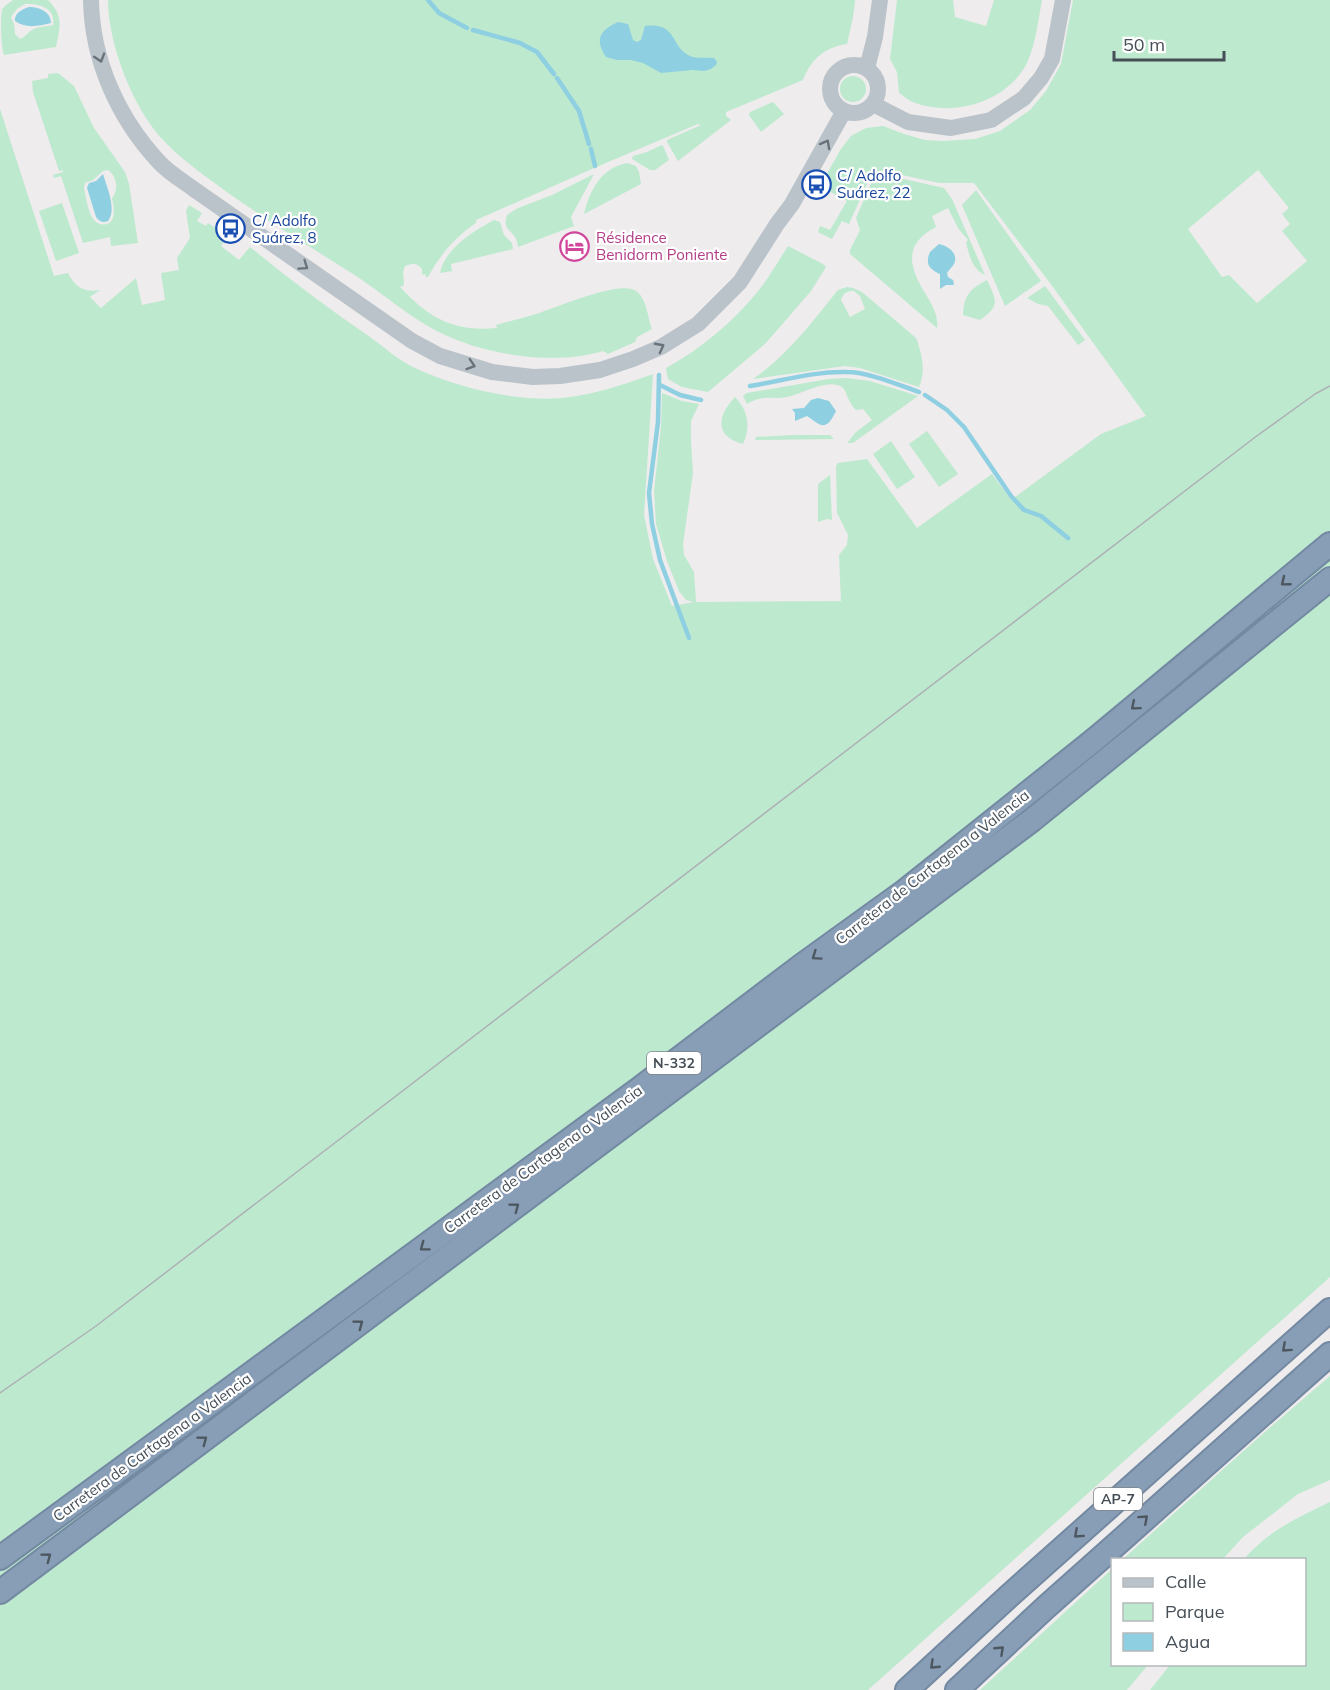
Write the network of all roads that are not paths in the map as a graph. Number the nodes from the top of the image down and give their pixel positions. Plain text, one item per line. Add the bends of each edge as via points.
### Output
1 (92, 0) edge
2 (880, 0) edge
3 (1063, 0) edge
4 (867, 68) junction
5 (873, 104) junction
6 (844, 111) junction
7 (1330, 544) edge
8 (1330, 579) edge
9 (1330, 1310) edge
10 (1330, 1354) edge
11 (0, 1558) edge
12 (0, 1592) edge
13 (907, 1690) edge
14 (957, 1690) edge

1 -> 6 street via 98,55 110,88 131,127 160,164 412,341 440,356 492,372 560,376 600,370 660,347 698,324 740,282 792,204
2 - 4 street
3 - 5 street via 1052,59 1041,78 1024,98 992,120 951,128 908,122
4 - 5 street via 877,81
4 - 6 street via 844,66 832,77 829,93
5 - 6 street via 860,112
7 -> 11 highway, Carretera de Cartagena a Valencia / N-332 via 905,891
12 -> 8 highway, Carretera de Cartagena a Valencia / N-332 via 1032,820
9 -> 13 highway, AP-7
14 -> 10 highway, AP-7

